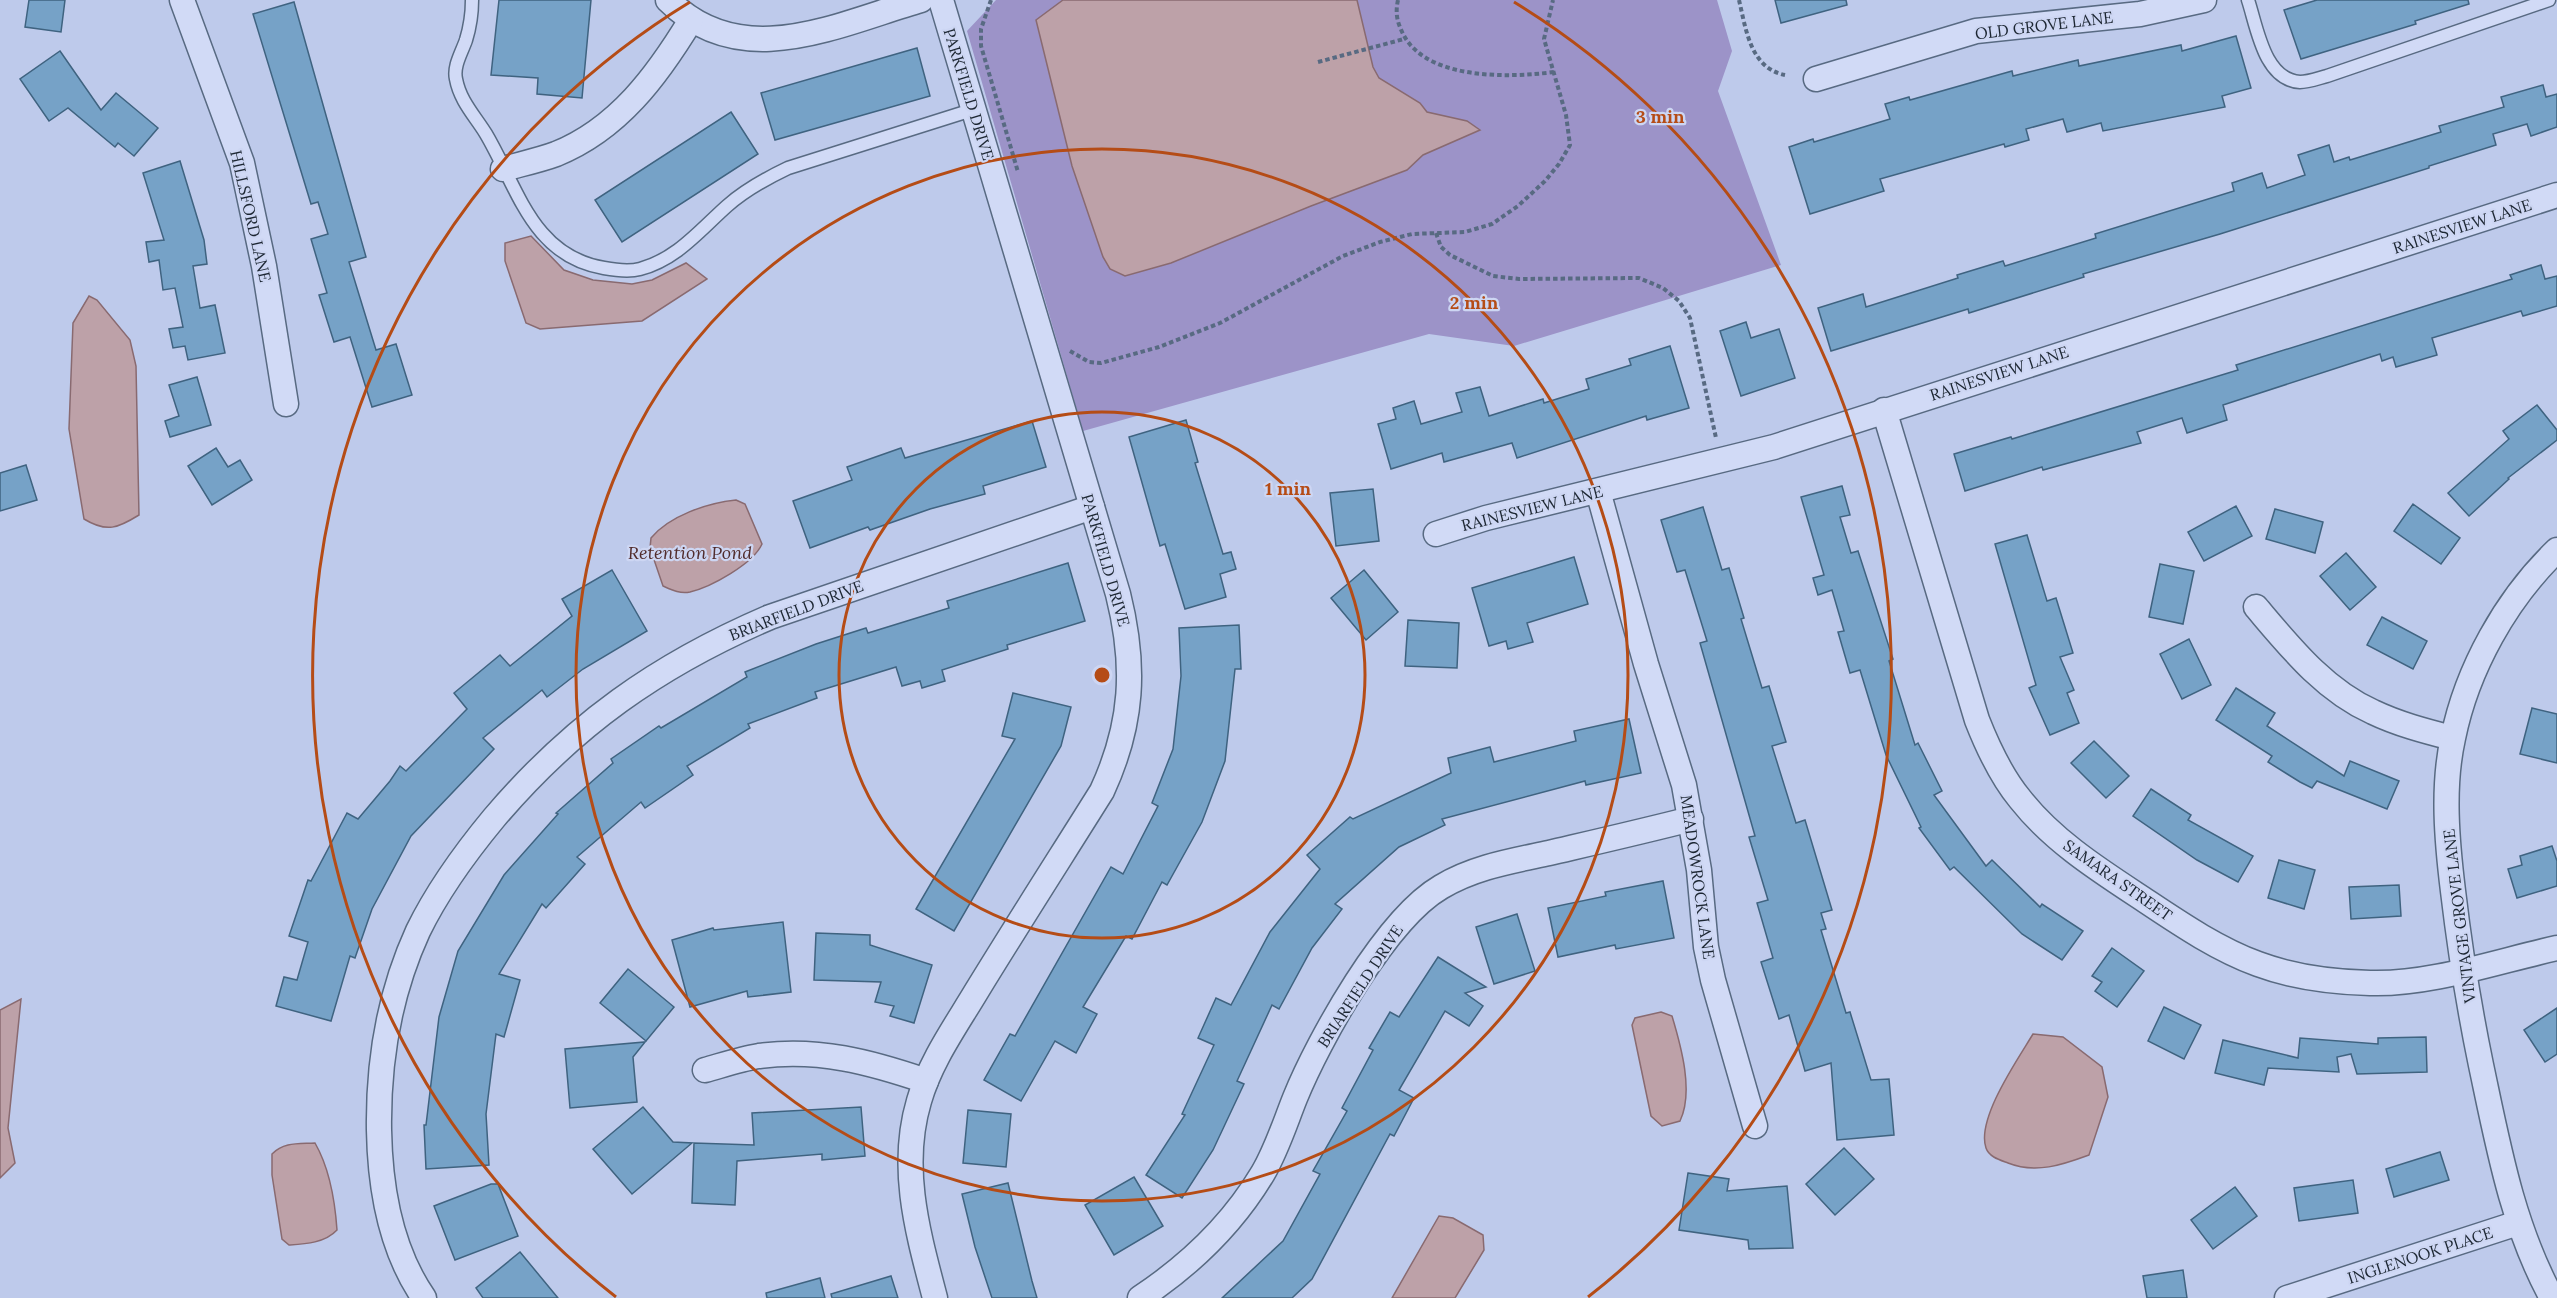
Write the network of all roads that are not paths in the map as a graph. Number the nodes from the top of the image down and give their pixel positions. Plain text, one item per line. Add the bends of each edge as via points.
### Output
1 (182, 0) edge
2 (472, 0) edge
3 (668, 0) edge
4 (921, 0) edge
5 (941, 0) edge
6 (2204, 0) edge
7 (2248, 0) edge
8 (2549, 0) edge
9 (691, 21) junction
10 (1816, 79) dead end
11 (975, 109) junction
12 (503, 169) junction
13 (2557, 195) edge
14 (286, 404) dead end
15 (1884, 410) junction
16 (1598, 491) junction
17 (1092, 507) junction
18 (1436, 534) dead end
19 (2557, 550) edge
20 (2256, 607) dead end
21 (2452, 738) junction
22 (1691, 819) junction
23 (2557, 948) edge
24 (2462, 970) junction
25 (705, 1070) dead end
26 (926, 1081) junction
27 (1755, 1126) dead end
28 (2518, 1222) junction
29 (424, 1298) edge
30 (935, 1298) edge
31 (1140, 1298) edge
32 (2287, 1298) edge
33 (2552, 1298) edge

1 - 14 street, HILLSFORD LANE via 242,163
2 - 12 lane via 456,80 463,101 487,135
3 - 9 street
4 - 9 street via 808,34 772,40 727,34
5 - 11 street, PARKFIELD DRIVE
6 - 10 street, OLD GROVE LANE via 2140,14 1976,31
7 - 8 lane via 2273,66 2282,77 2300,82
9 - 12 street via 647,83 610,123 555,154
11 - 12 lane via 788,168 761,181 728,205 674,254 638,269 620,271 594,266 551,245 534,224
11 - 17 street, PARKFIELD DRIVE
13 - 15 street, RAINESVIEW LANE
15 - 16 street, RAINESVIEW LANE via 1743,455
15 - 24 street, SAMARA STREET via 1977,720 2004,777 2038,819 2081,858 2161,911 2258,964 2300,976 2372,983
16 - 18 street, RAINESVIEW LANE
16 - 22 street, MEADOWROCK LANE
17 - 26 street, PARKFIELD DRIVE via 1126,628 1130,687 1123,737 1102,791 940,1052
17 - 29 street, BRIARFIELD DRIVE via 770,617 728,635 663,671 592,720 512,798 458,864 418,931 393,1003 385,1042 379,1118 384,1191 398,1247
19 - 21 street, VINTAGE GROVE LANE via 2526,586 2488,643
20 - 21 street via 2331,687 2371,711
21 - 24 street, VINTAGE GROVE LANE via 2448,845
22 - 27 street, MEADOWROCK LANE via 1713,980
22 - 31 street, BRIARFIELD DRIVE via 1489,867 1440,887 1409,912 1331,1024 1295,1097 1274,1153 1247,1198 1206,1247
23 - 24 street, SAMARA STREET
24 - 28 street, VINTAGE GROVE LANE
25 - 26 street via 757,1056 820,1053 882,1066
26 - 30 street, PARKFIELD DRIVE via 918,1102 910,1170 916,1226
28 - 32 street, INGLENOOK PLACE
28 - 33 street, VINTAGE GROVE LANE

